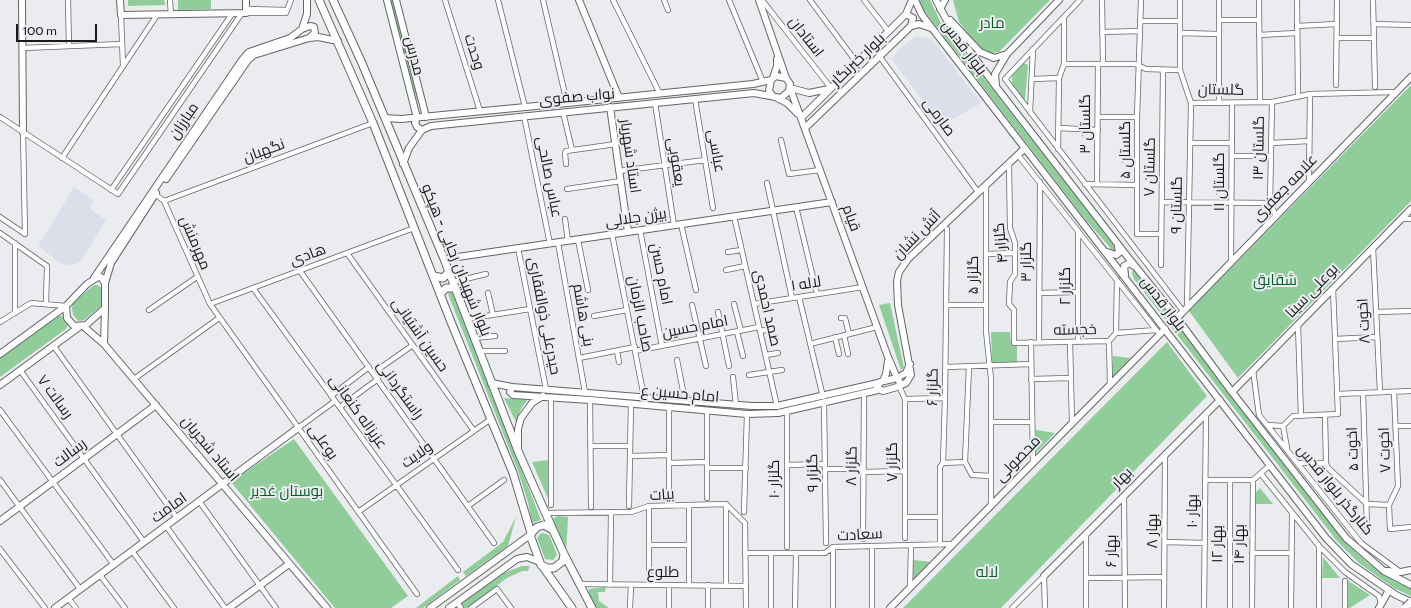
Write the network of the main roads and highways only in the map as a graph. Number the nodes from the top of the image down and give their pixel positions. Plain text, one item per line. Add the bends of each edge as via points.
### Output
1 (333, 0) edge
2 (320, 2) edge
3 (449, 272) junction
4 (434, 276) junction
5 (454, 285) junction
6 (440, 294) junction
7 (553, 530) junction
8 (531, 534) junction
9 (564, 554) junction
10 (541, 564) junction
11 (1411, 602) edge
12 (572, 608) edge
13 (592, 608) edge
14 (1405, 608) edge

1 - 3 main road, بلوار شهیدان رجایی - هپکو
2 - 4 main road, بلوار شهیدان رجایی - هپکو via 373,123
3 - 4 main road via 443,278
3 - 5 main road, بلوار شهیدان رجایی - هپکو
4 - 6 main road, بلوار شهیدان رجایی - هپکو
5 - 6 main road
5 - 7 main road, بلوار شهیدان رجایی - هپکو via 518,451
6 - 8 main road, بلوار شهیدان رجایی - هپکو via 513,473
7 - 8 main road via 544,525 536,527
7 - 9 main road, بلوار شهیدان رجایی - هپکو
8 - 10 main road, بلوار شهیدان رجایی - هپکو
9 - 10 main road via 563,561 558,566 550,569
9 - 13 main road, بلوار شهیدان رجایی - هپکو
10 - 12 main road, بلوار شهیدان رجایی - هپکو
11 - 14 main road, bridge

